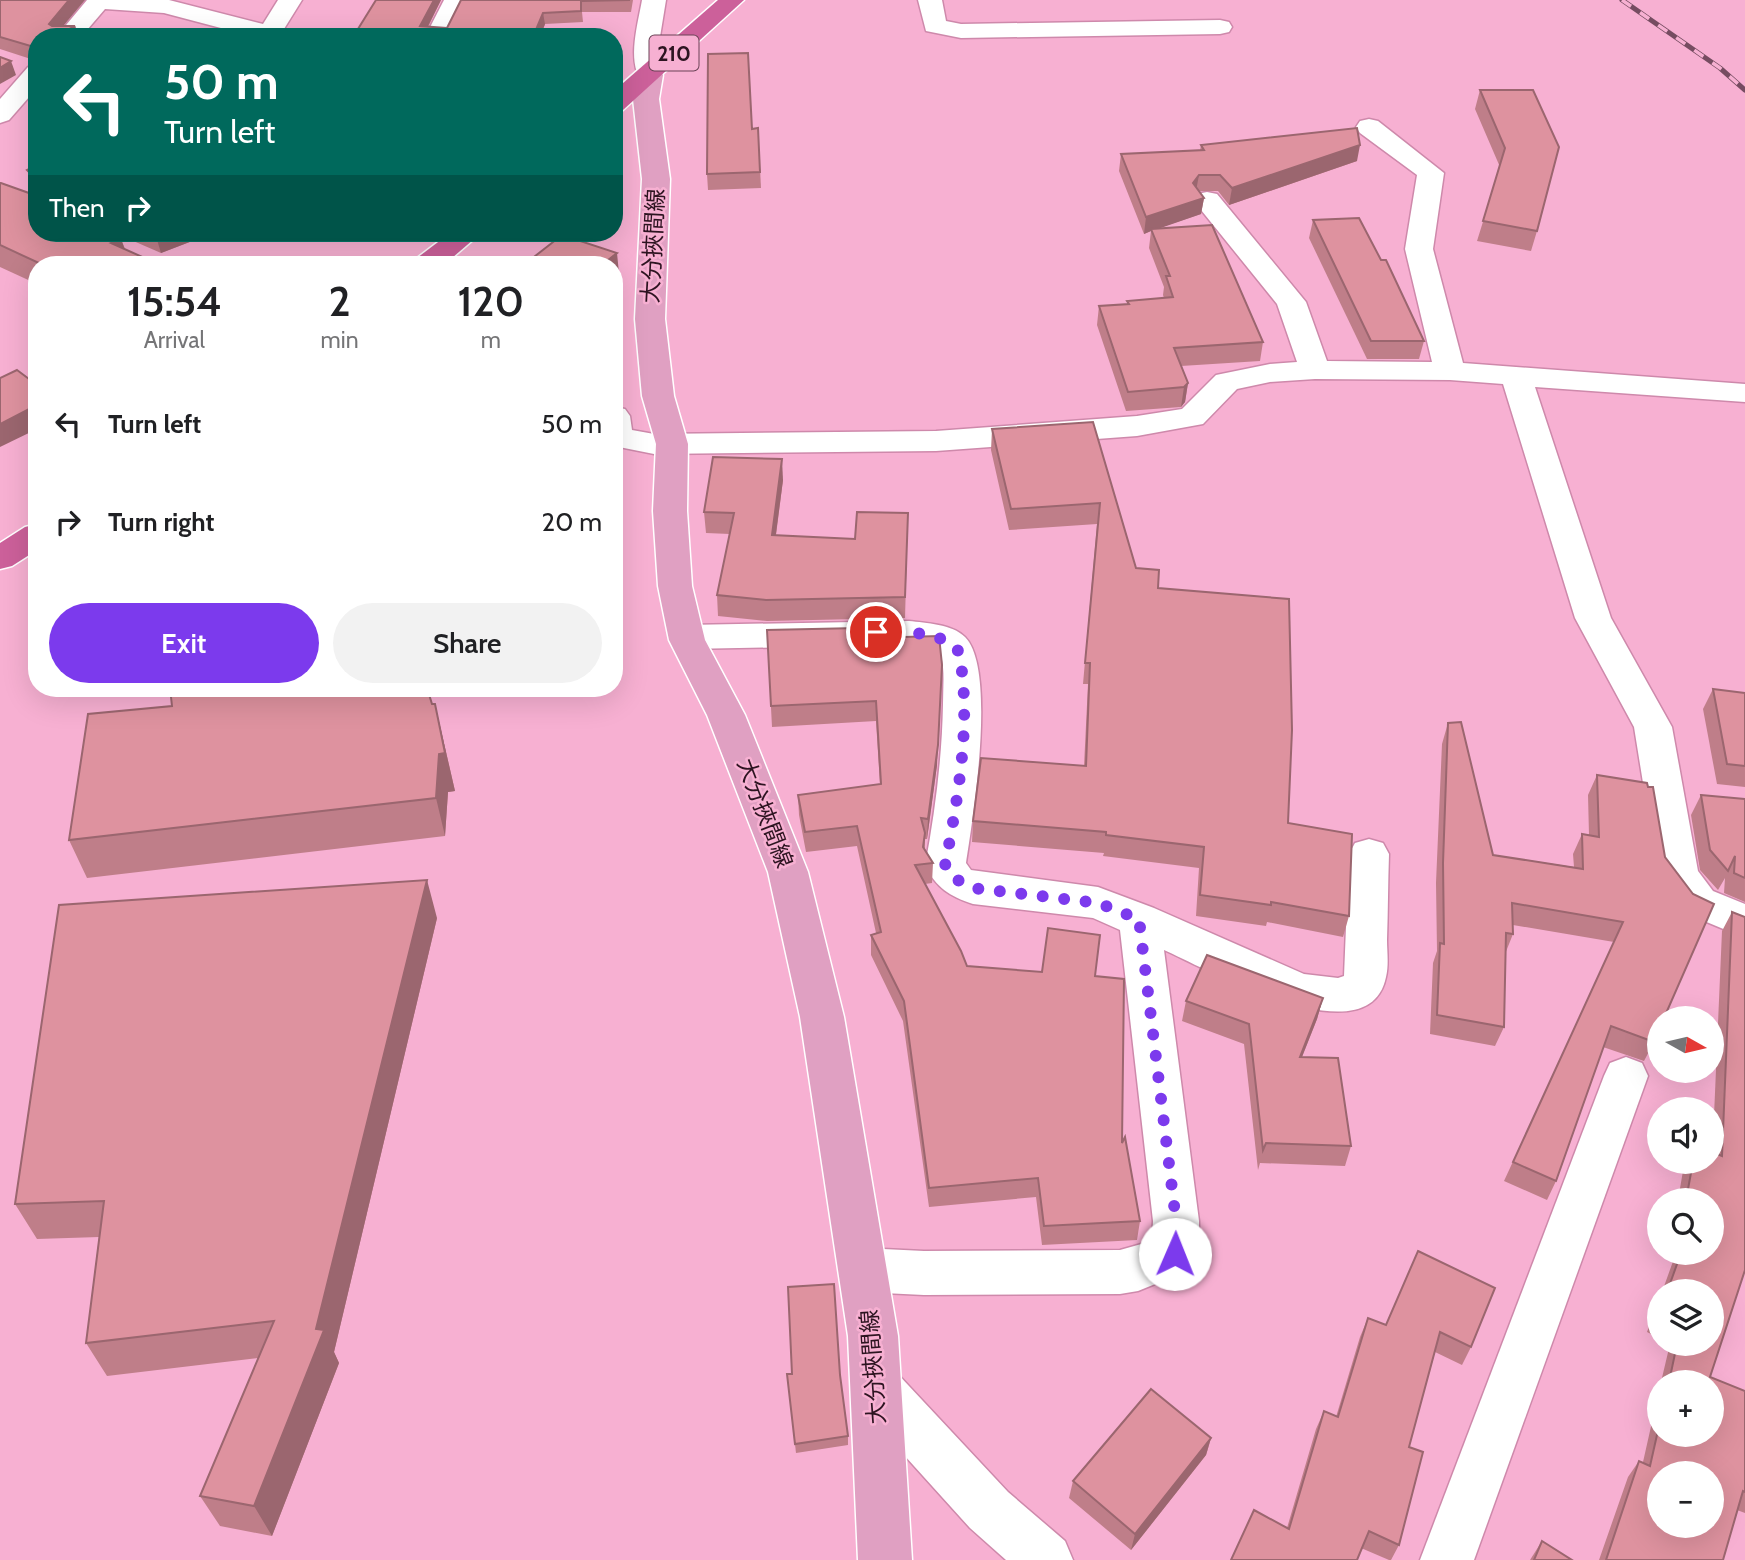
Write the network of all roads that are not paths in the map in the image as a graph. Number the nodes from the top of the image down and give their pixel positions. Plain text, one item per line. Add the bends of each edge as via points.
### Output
1 (290, 0) edge
2 (456, 0) edge
3 (654, 0) edge
4 (732, 0) edge
5 (930, 0) edge
6 (99, 1) edge
7 (1220, 27) dead end
8 (76, 28) edge
9 (243, 28) edge
10 (272, 28) edge
11 (442, 28) edge
12 (28, 72) edge
13 (626, 92) edge
14 (1, 113) edge
15 (1370, 127) dead end
16 (1207, 200) dead end
17 (455, 242) edge
18 (437, 256) edge
19 (1315, 370) junction
20 (1450, 372) junction
21 (1516, 376) junction
22 (1745, 393) edge
23 (623, 438) edge
24 (672, 444) junction
25 (28, 541) edge
26 (0, 558) edge
27 (687, 637) junction
28 (1665, 795) junction
29 (1705, 800) edge
30 (1369, 854) dead end
31 (1139, 919) junction
32 (1745, 922) edge
33 (1626, 1076) dead end
34 (863, 1270) junction
35 (876, 1387) junction
36 (885, 1560) edge
37 (1046, 1560) edge
38 (1447, 1560) edge

1 - 10 street
2 - 11 street
3 - 13 street via 647,43
4 - 13 highway, 210
5 - 7 street via 935,26 961,31
6 - 8 street
6 - 9 street via 165,6
12 - 14 street
13 - 24 main road, 大分挾間線 via 646,99 656,179 650,318 658,396
15 - 20 street via 1431,173 1419,249
16 - 19 street via 1291,302
17 - 18 highway
19 - 20 street
19 - 24 street via 1227,382 1192,417 1137,426 936,441
20 - 21 street
21 - 22 street
21 - 28 street via 1593,618 1653,727
23 - 24 street
24 - 27 main road, 大分挾間線 via 674,571
25 - 26 highway
27 - 31 street via 909,633 932,636 954,646 961,663 962,755 945,866 950,874 973,888 1098,903
27 - 34 main road, 大分挾間線 via 726,715 789,872 822,1017
28 - 29 street
28 - 32 street via 1678,876 1699,902
30 - 31 street via 1367,966 1360,987 1352,992 1324,996 1300,991
31 - 34 street via 1176,1221 1175,1254 1120,1272
33 - 38 street
34 - 35 main road, 大分挾間線
35 - 36 main road, 大分挾間線
35 - 37 street via 989,1510

